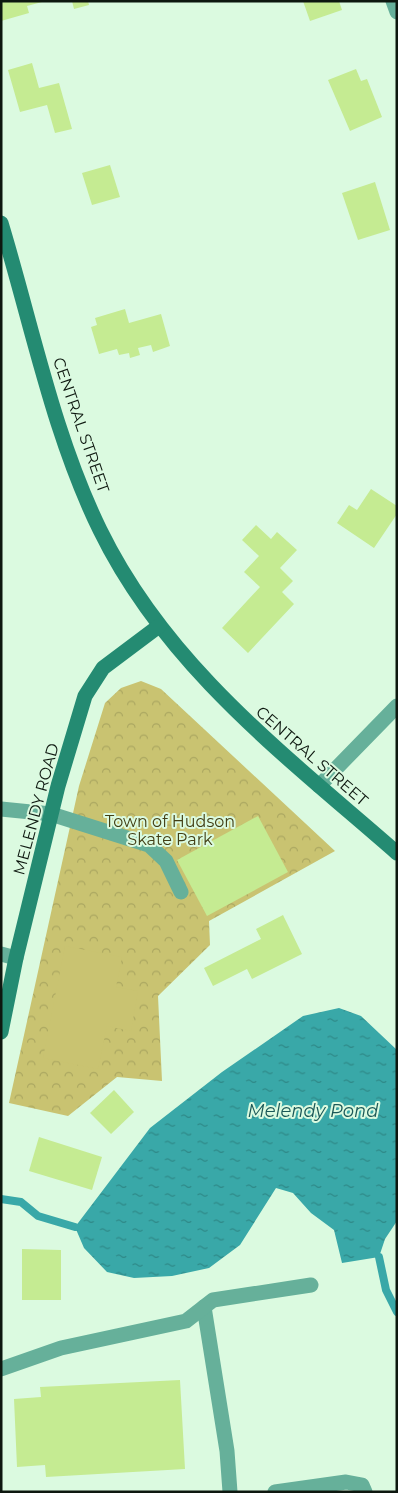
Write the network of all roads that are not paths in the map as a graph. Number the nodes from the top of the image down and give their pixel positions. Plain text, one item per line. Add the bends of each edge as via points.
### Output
1 (393, 1) edge
2 (397, 12) edge
3 (1, 223) edge
4 (159, 626) junction
5 (397, 706) edge
6 (320, 786) junction
7 (1, 809) edge
8 (52, 814) junction
9 (397, 853) edge
10 (181, 892) dead end
11 (1, 954) edge
12 (16, 958) junction
13 (1, 1032) edge
14 (311, 1284) dead end
15 (204, 1307) junction
16 (1, 1369) edge
17 (230, 1492) edge
18 (275, 1492) edge
19 (365, 1492) edge

1 - 2 street
3 - 4 street, CENTRAL STREET via 51,400 74,468 100,530
4 - 6 street, CENTRAL STREET via 234,711
4 - 8 street, MELENDY ROAD via 103,668 85,696
5 - 6 street
6 - 9 street, CENTRAL STREET
7 - 8 street
8 - 10 street via 149,845 166,861
8 - 12 street, MELENDY ROAD
11 - 12 street
12 - 13 street, MELENDY ROAD
14 - 15 street via 213,1300
15 - 16 street via 186,1321 61,1348
15 - 17 street via 227,1451
18 - 19 street via 346,1482 362,1484

